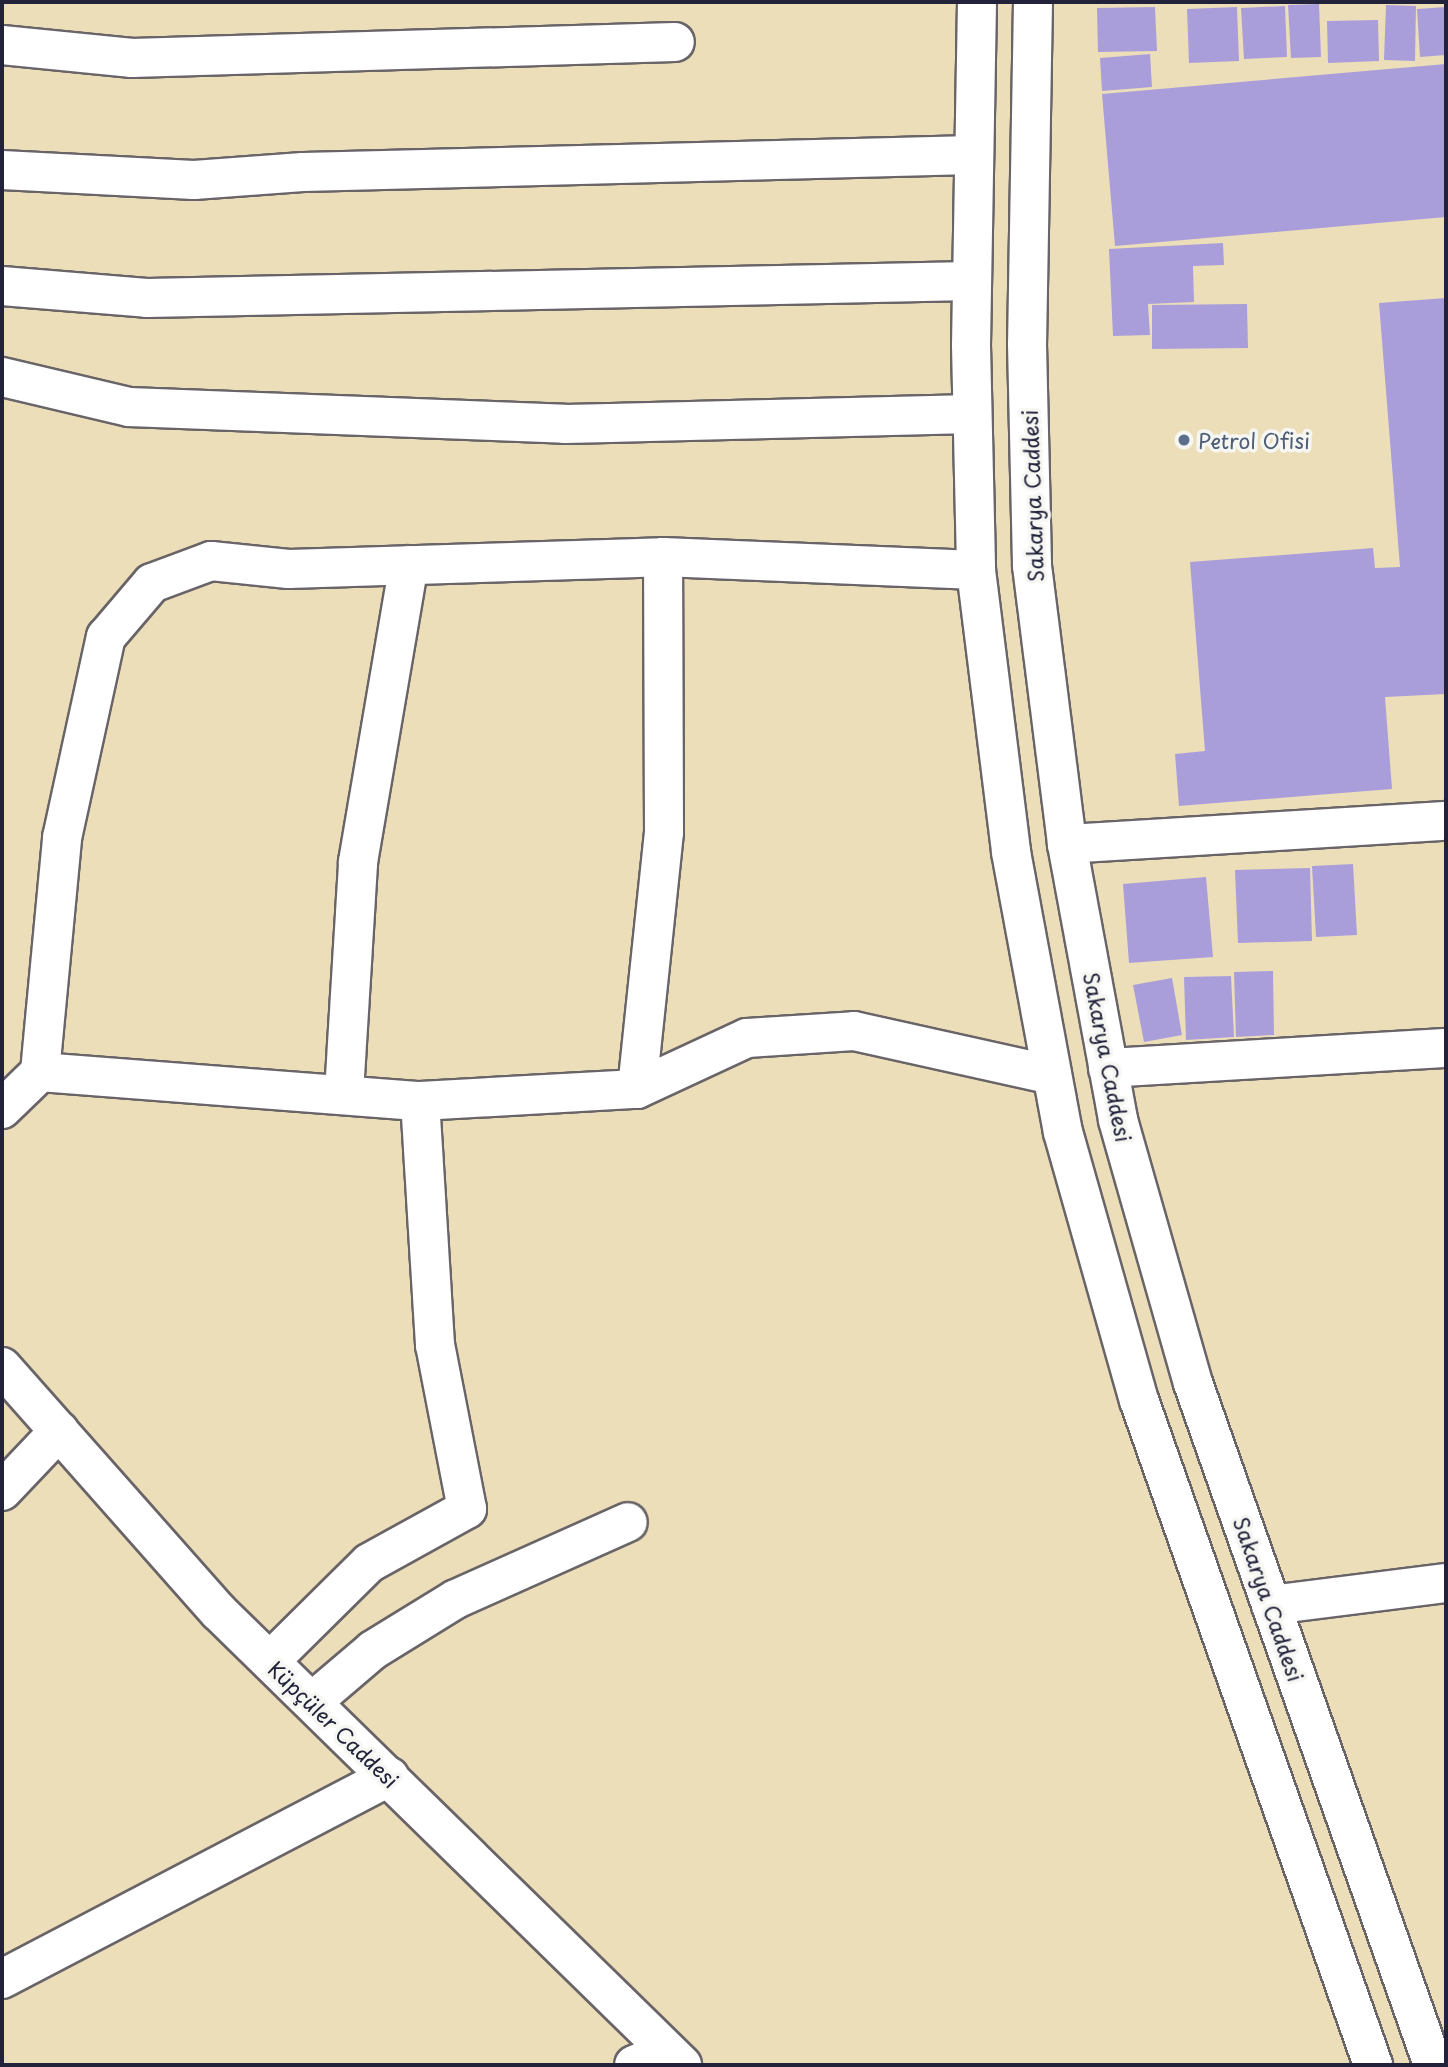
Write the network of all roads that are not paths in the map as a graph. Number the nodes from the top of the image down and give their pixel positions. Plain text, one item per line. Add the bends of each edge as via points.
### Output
1 (977, 2) edge
2 (1033, 2) edge
3 (676, 42) dead end
4 (2, 45) edge
5 (973, 155) junction
6 (2, 170) edge
7 (971, 281) junction
8 (2, 286) edge
9 (2, 377) edge
10 (972, 414) junction
11 (663, 557) junction
12 (409, 565) junction
13 (976, 570) junction
14 (1446, 821) edge
15 (1067, 844) junction
16 (1446, 1048) edge
17 (1108, 1068) junction
18 (40, 1072) junction
19 (1052, 1076) junction
20 (637, 1089) junction
21 (344, 1093) junction
22 (420, 1101) junction
23 (2, 1110) edge
24 (2, 1367) edge
25 (59, 1431) junction
26 (2, 1491) edge
27 (628, 1522) dead end
28 (1446, 1583) edge
29 (1271, 1605) junction
30 (270, 1661) junction
31 (312, 1702) junction
32 (389, 1777) junction
33 (2, 1979) edge
34 (661, 2060) edge
35 (1368, 2064) edge
36 (1433, 2065) edge

1 - 5 street
2 - 15 street, Sakarya Caddesi via 1027,344 1032,566
3 - 4 street via 131,58
5 - 6 street via 303,172 194,180
5 - 7 street
7 - 8 street via 148,298
7 - 10 street
9 - 10 street via 129,407 565,424
10 - 13 street
11 - 12 street
11 - 13 street
11 - 20 street via 664,832
12 - 18 street via 289,569 211,561 152,583 106,637 62,838
12 - 21 street via 358,862
13 - 19 street via 1011,852
14 - 15 street
15 - 17 street, Sakarya Caddesi
16 - 17 street
17 - 29 street, Sakarya Caddesi via 1118,1120 1193,1384
18 - 21 street
18 - 23 street
19 - 20 street via 854,1031 747,1038
19 - 35 street via 1063,1132 1139,1400
20 - 22 street
21 - 22 street
22 - 30 street via 435,1345 467,1509 369,1563
24 - 25 street, Küpçüler Caddesi
25 - 26 street
25 - 30 street, Küpçüler Caddesi via 219,1612
27 - 31 street via 456,1599 373,1650
28 - 29 street
29 - 36 street, Sakarya Caddesi
30 - 31 street, Küpçüler Caddesi
31 - 32 street, Küpçüler Caddesi
32 - 33 street
32 - 34 street, Küpçüler Caddesi

